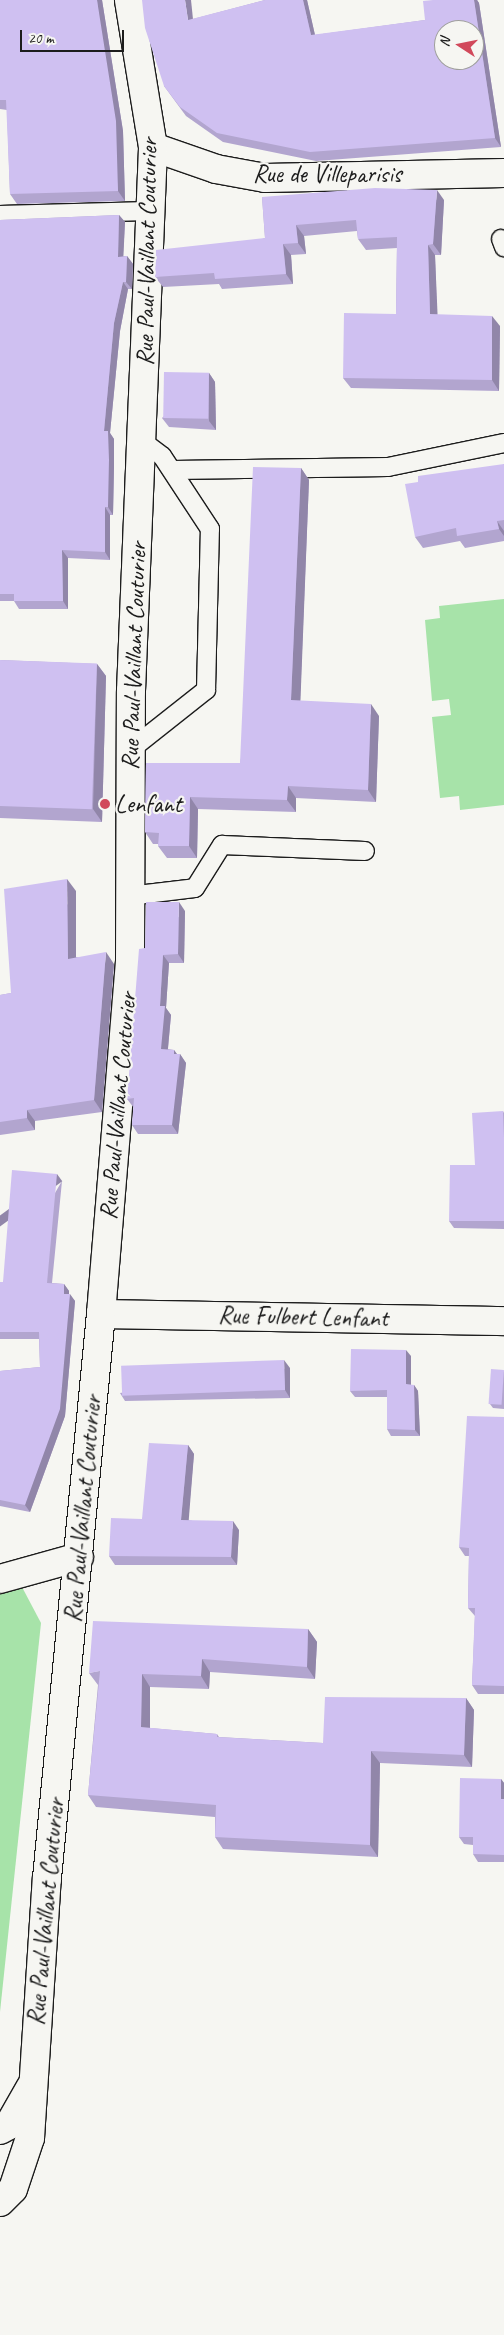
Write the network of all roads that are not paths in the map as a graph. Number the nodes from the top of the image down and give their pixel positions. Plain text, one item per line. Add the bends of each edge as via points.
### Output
1 (130, 0) edge
2 (154, 147) junction
3 (504, 173) edge
4 (148, 212) junction
5 (0, 215) edge
6 (142, 441) junction
7 (504, 443) edge
8 (173, 470) junction
9 (130, 750) junction
10 (365, 852) dead end
11 (130, 896) junction
12 (102, 1314) junction
13 (504, 1320) edge
14 (79, 1557) junction
15 (0, 1579) edge
16 (33, 2083) junction
17 (0, 2130) edge
18 (0, 2202) edge

1 - 2 street, Rue Paul-Vaillant Couturier
2 - 3 street, Rue de Villeparisis via 216,169 265,178
2 - 4 street, Rue Paul-Vaillant Couturier
4 - 5 lane
4 - 6 street, Rue Paul-Vaillant Couturier
6 - 8 lane via 162,456
6 - 9 street, Rue Paul-Vaillant Couturier
7 - 8 lane via 388,467
8 - 9 lane via 210,529 206,690
9 - 11 street, Rue Paul-Vaillant Couturier
10 - 11 lane via 222,845 195,888
11 - 12 street, Rue Paul-Vaillant Couturier via 130,959
12 - 13 street, Rue Fulbert Lenfant
12 - 14 street, Rue Paul-Vaillant Couturier
14 - 15 street
14 - 16 street, Rue Paul-Vaillant Couturier via 47,1878
16 - 17 street via 9,2125
16 - 18 street, Rue Paul-Vaillant Couturier via 30,2138 13,2189

